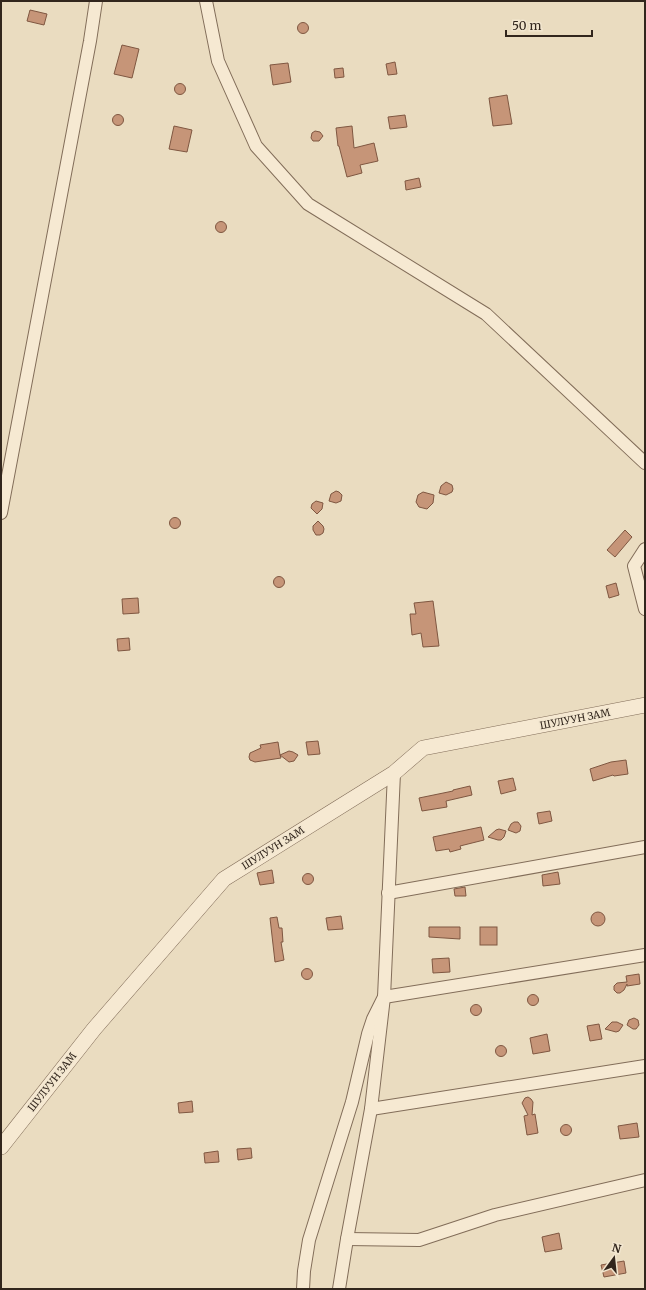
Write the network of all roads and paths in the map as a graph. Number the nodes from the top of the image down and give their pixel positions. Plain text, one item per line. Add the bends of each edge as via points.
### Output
1 (96, 1) edge
2 (206, 1) edge
3 (645, 463) edge
4 (1, 513) edge
5 (645, 549) edge
6 (645, 609) edge
7 (645, 706) edge
8 (394, 773) junction
9 (645, 847) edge
10 (388, 893) junction
11 (645, 955) edge
12 (384, 996) junction
13 (645, 1066) edge
14 (371, 1109) junction
15 (1, 1147) edge
16 (645, 1180) edge
17 (347, 1239) junction
18 (304, 1289) edge
19 (339, 1289) edge

1 - 4 street
2 - 3 street via 218,61 256,146 308,204 486,314
5 - 6 street via 634,566
7 - 8 street, ШУЛУУН ЗАМ via 423,748
8 - 10 street
8 - 15 street, ШУЛУУН ЗАМ via 224,879 94,1029
9 - 10 street
10 - 12 street
11 - 12 street
12 - 14 street
12 - 18 street via 368,1034 352,1102 309,1240
13 - 14 street
14 - 17 street
16 - 17 street via 495,1215 419,1240
17 - 19 street

